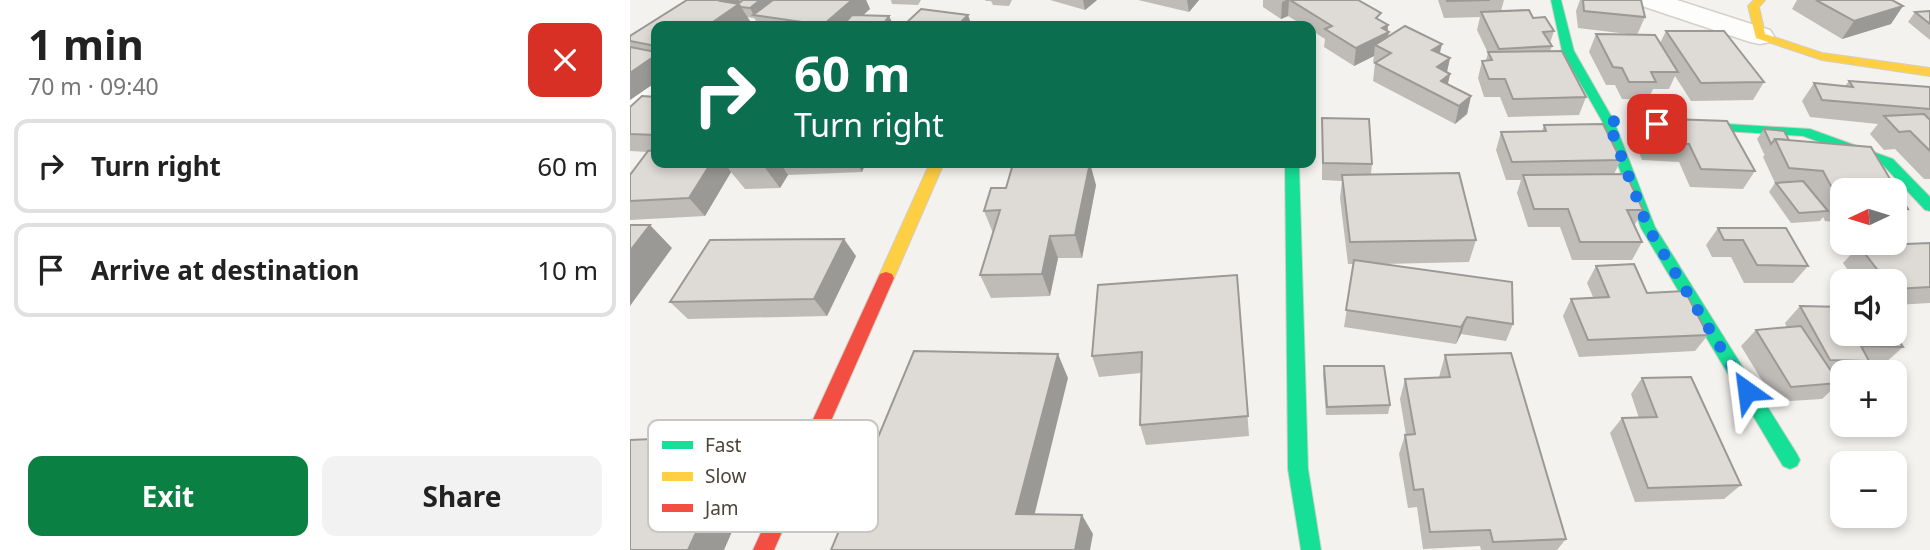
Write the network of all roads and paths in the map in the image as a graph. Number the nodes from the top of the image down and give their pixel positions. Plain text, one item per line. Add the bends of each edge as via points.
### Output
1 (1556, 0) edge
2 (1651, 0) edge
3 (1760, 0) edge
4 (1760, 36) junction
5 (1930, 72) edge
6 (651, 97) edge
7 (630, 112) edge
8 (1661, 124) edge
9 (935, 168) edge
10 (1292, 168) edge
11 (1930, 206) edge
12 (821, 420) edge
13 (1790, 460) dead end
14 (771, 532) edge
15 (763, 550) edge
16 (1311, 550) edge

1 - 13 street via 1568,51 1615,122 1648,228
2 - 4 street
3 - 4 street via 1754,6
4 - 5 street via 1821,57
6 - 7 street
8 - 11 street via 1805,132 1888,162
9 - 12 street
10 - 16 street via 1298,469
14 - 15 street

